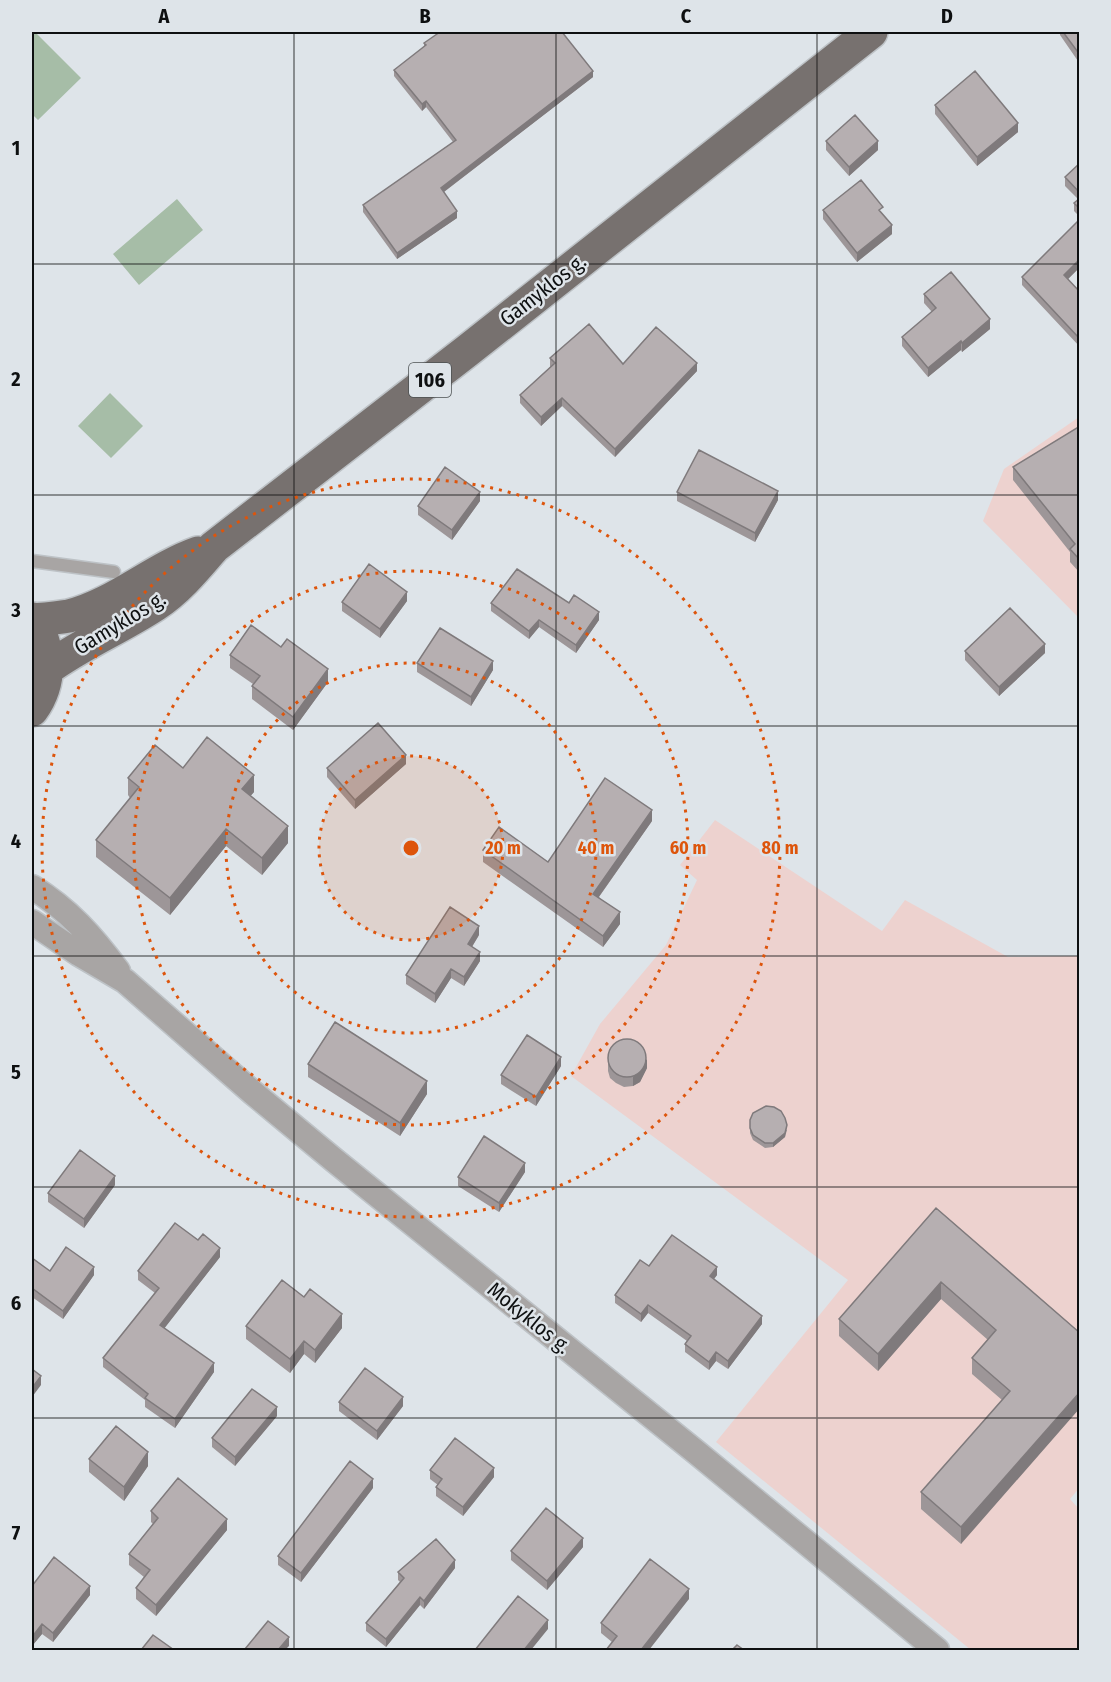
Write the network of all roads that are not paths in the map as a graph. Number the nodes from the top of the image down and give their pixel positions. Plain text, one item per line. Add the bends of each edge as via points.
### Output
1 (871, 32) edge
2 (214, 547) junction
3 (32, 561) edge
4 (114, 572) dead end
5 (32, 619) edge
6 (47, 669) junction
7 (32, 710) edge
8 (32, 886) edge
9 (32, 922) edge
10 (125, 981) junction
11 (937, 1650) edge

1 - 2 main road, Gamyklos g. / 106
2 - 5 main road, Gamyklos g. / 106 via 182,558 82,611
2 - 6 main road, Gamyklos g. / 106 via 191,575 157,604
3 - 4 lane
5 - 6 main road, 106 via 47,652
6 - 7 main road, 106 via 44,686
8 - 10 street, Mokyklos g. via 75,919
9 - 10 street, Mokyklos g.
10 - 11 street, Mokyklos g. via 325,1153

